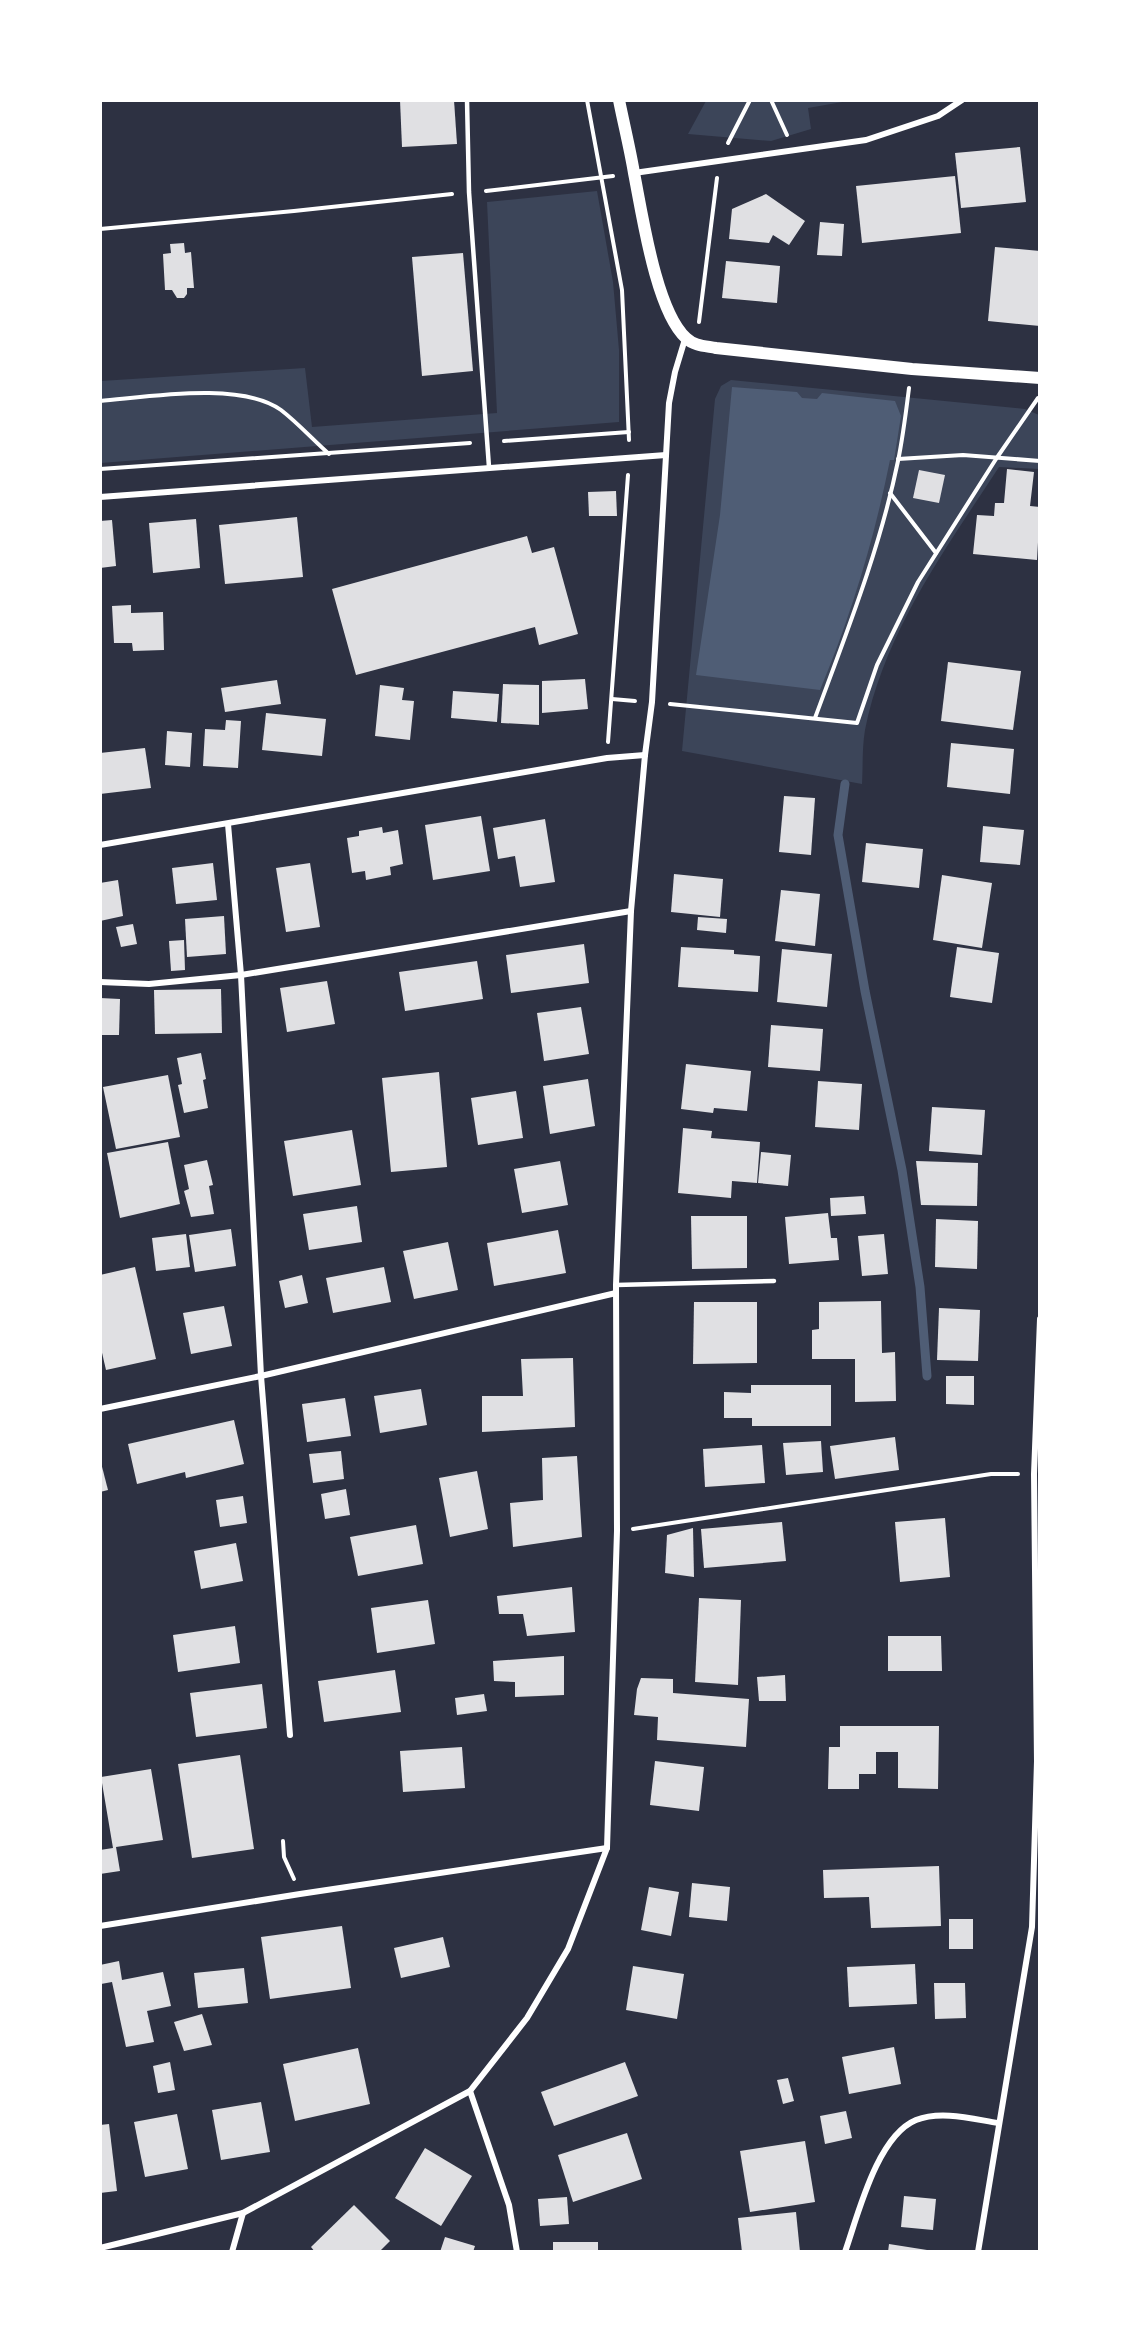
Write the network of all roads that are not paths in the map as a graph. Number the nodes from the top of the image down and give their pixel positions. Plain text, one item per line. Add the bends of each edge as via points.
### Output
1 (467, 100) edge
2 (619, 100) edge
3 (962, 100) edge
4 (634, 173) junction
5 (691, 342) junction
6 (1040, 378) edge
7 (666, 455) junction
8 (489, 467) junction
9 (100, 496) edge
10 (645, 755) junction
11 (228, 824) junction
12 (100, 844) edge
13 (631, 911) junction
14 (241, 975) junction
15 (100, 982) edge
16 (774, 1281) dead end
17 (616, 1285) junction
18 (616, 1293) junction
19 (1040, 1319) edge
20 (261, 1376) junction
21 (100, 1409) edge
22 (290, 1735) dead end
23 (607, 1848) junction
24 (100, 1926) edge
25 (1032, 1928) junction
26 (1040, 1930) edge
27 (470, 2091) junction
28 (998, 2123) junction
29 (243, 2213) junction
30 (100, 2248) edge
31 (232, 2252) edge
32 (517, 2252) edge
33 (845, 2252) edge
34 (978, 2252) edge

1 - 8 lane
2 - 4 main road
3 - 4 street via 938,116 866,140
4 - 5 main road via 663,300 671,319
5 - 6 main road via 912,369
5 - 7 street via 675,372
7 - 8 street
7 - 10 street via 652,702
8 - 9 street
10 - 11 street via 607,758
10 - 13 street
11 - 12 street
11 - 14 street
13 - 14 street
13 - 17 street
14 - 15 street via 149,984
14 - 20 street
16 - 17 lane
17 - 18 street
18 - 20 street
18 - 23 street via 617,1531
19 - 25 street via 1034,1473 1037,1761
20 - 21 street
20 - 22 street
23 - 24 street
23 - 27 street via 568,1949 527,2018
25 - 26 street
25 - 28 street
27 - 29 street
27 - 32 street via 509,2205
28 - 33 street via 948,2116 917,2120 904,2127 889,2145 871,2180
28 - 34 street
29 - 30 street
29 - 31 street

